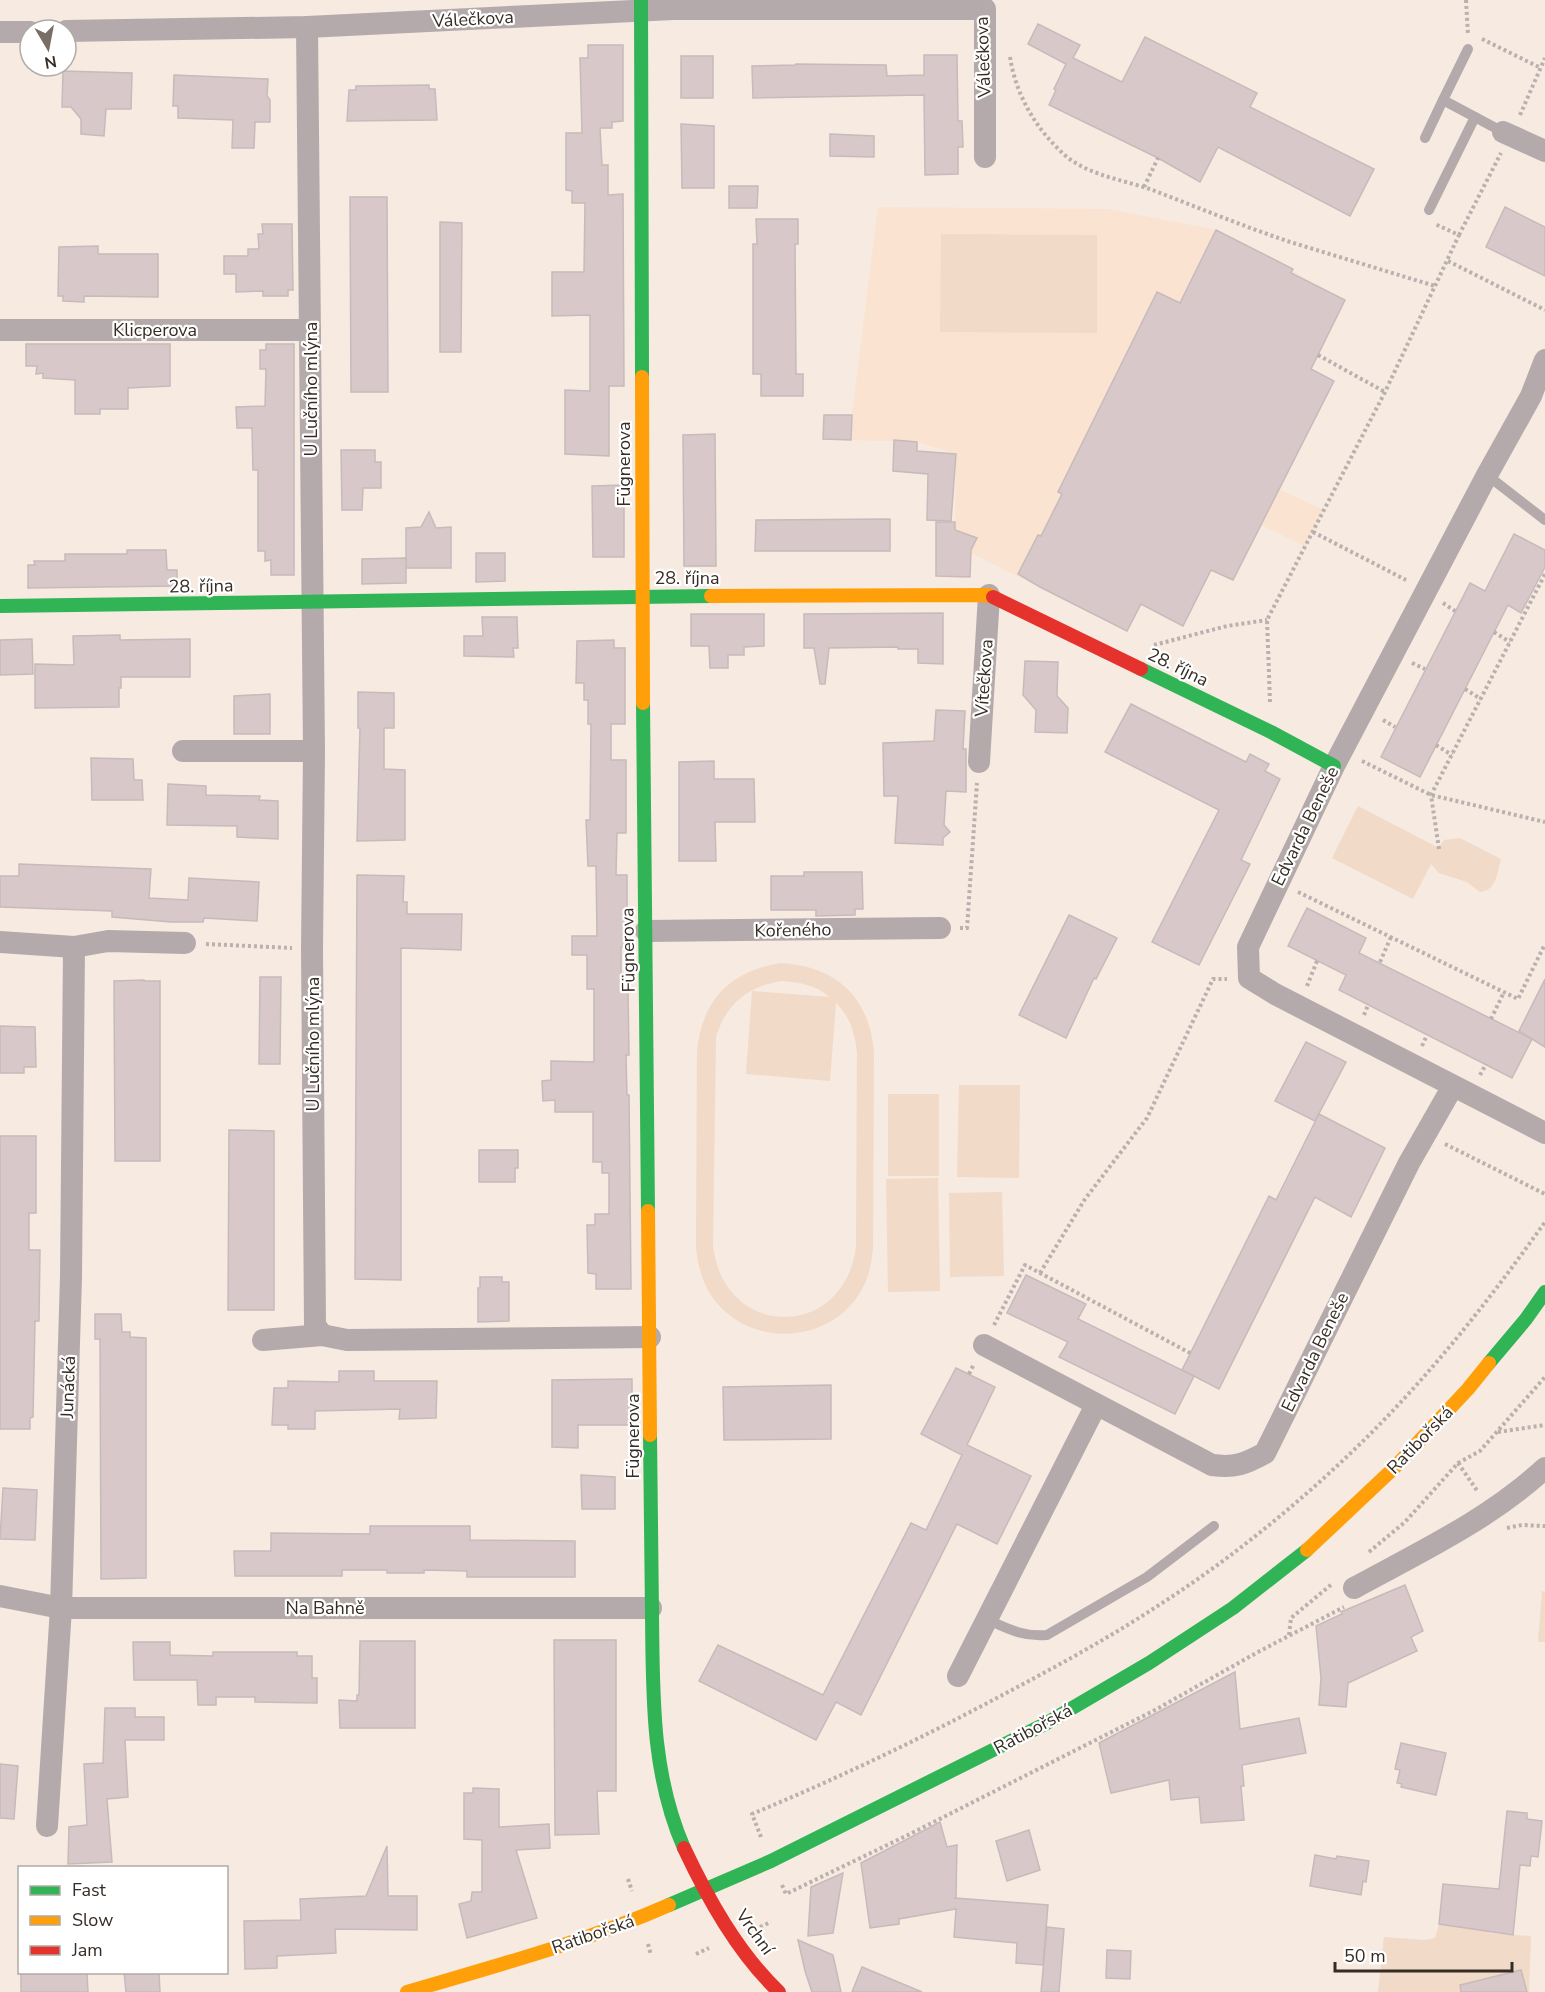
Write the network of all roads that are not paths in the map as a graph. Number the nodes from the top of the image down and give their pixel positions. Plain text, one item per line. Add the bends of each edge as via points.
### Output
1 (987, 4) edge
2 (641, 5) edge
3 (307, 27) junction
4 (78, 31) edge
5 (18, 32) edge
6 (0, 33) edge
7 (1468, 50) road end
8 (1443, 99) junction
9 (1475, 117) junction
10 (1507, 134) joint
11 (1425, 138) dead end
12 (1545, 151) edge
13 (985, 157) dead end
14 (1429, 210) road end
15 (0, 330) edge
16 (310, 330) junction
17 (1545, 360) edge
18 (1487, 475) junction
19 (1545, 520) edge
20 (989, 595) junction
21 (642, 596) junction
22 (312, 603) junction
23 (0, 606) edge
24 (183, 751) dead end
25 (314, 751) junction
26 (1338, 759) junction
27 (979, 762) road end
28 (940, 928) road end
29 (646, 931) junction
30 (0, 942) edge
31 (185, 943) road end
32 (74, 947) junction
33 (1453, 1086) junction
34 (1545, 1133) edge
35 (1545, 1292) edge
36 (322, 1335) junction
37 (650, 1337) junction
38 (263, 1340) dead end
39 (984, 1345) road end
40 (1096, 1406) junction
41 (1545, 1468) edge
42 (1214, 1526) dead end
43 (1345, 1592) road end
44 (0, 1596) edge
45 (61, 1608) junction
46 (651, 1608) junction
47 (986, 1619) junction
48 (958, 1676) dead end
49 (47, 1826) dead end
50 (705, 1890) junction
51 (407, 1992) edge
52 (780, 1992) edge

1 - 2 street, Válečkova via 672,9
1 - 13 street, Válečkova
2 - 3 street, Válečkova
2 - 21 street, Fügnerova
3 - 4 street, Válečkova
3 - 16 street, U Lučního mlýna
5 - 6 street
7 - 8 lane
8 - 9 lane
8 - 11 lane
9 - 10 lane
9 - 14 lane
10 - 12 street
15 - 16 street, Klicperova
16 - 22 street, U Lučního mlýna
17 - 18 street, Edvarda Beneše via 1531,396
18 - 19 lane
18 - 26 street, Edvarda Beneše
20 - 21 street, 28. října
20 - 26 street, 28. října via 1271,732
20 - 27 street, Vítečkova
21 - 22 street, 28. října
21 - 29 street, Fügnerova
22 - 23 street, 28. října
22 - 25 street, U Lučního mlýna
24 - 25 street
25 - 36 street, U Lučního mlýna via 315,1325
26 - 33 street, Edvarda Beneše via 1248,947 1249,978
28 - 29 street, Kořeného
29 - 37 street, Fügnerova
30 - 32 street
31 - 32 street via 108,941
32 - 45 street, Junácká
33 - 34 street
33 - 40 street, Edvarda Beneše via 1404,1173 1265,1453 1247,1464 1212,1465
35 - 50 street, Ratibořská via 1468,1389 1394,1468 1312,1546 1233,1608 1045,1724
36 - 37 street via 347,1340
36 - 38 street
37 - 46 street, Fügnerova
39 - 40 street, Edvarda Beneše
40 - 47 street
41 - 43 street via 1494,1520 1454,1533
42 - 47 lane via 1147,1577 1047,1635 1015,1633
44 - 45 street, Na Bahně
45 - 46 street, Na Bahně
45 - 49 street, Junácká
46 - 50 street, Fügnerova via 656,1747 678,1833
47 - 48 street
50 - 51 street, Ratibořská via 596,1934
50 - 52 street, Vrchní via 734,1937

